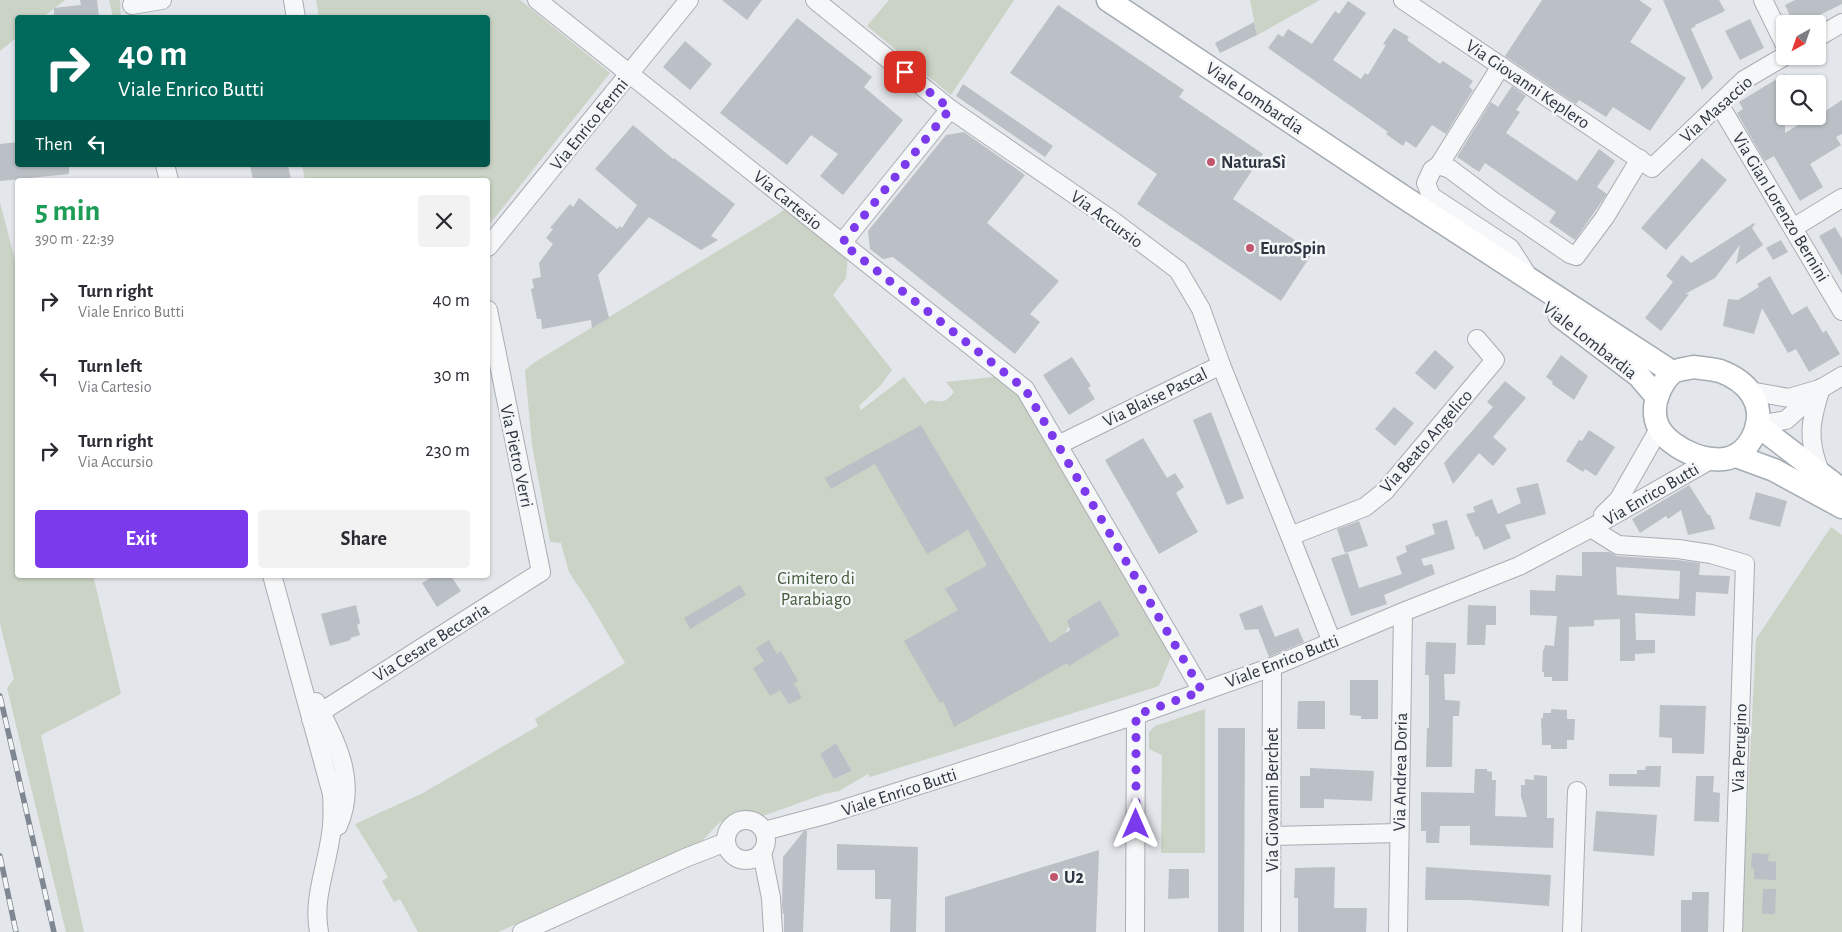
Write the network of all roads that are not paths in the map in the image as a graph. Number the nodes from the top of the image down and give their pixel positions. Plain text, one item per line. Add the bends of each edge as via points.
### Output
1 (162, 0) edge
2 (292, 0) edge
3 (537, 0) edge
4 (689, 0) edge
5 (815, 0) edge
6 (1108, 0) edge
7 (1403, 0) edge
8 (1763, 0) edge
9 (133, 7) edge
10 (295, 15) edge
11 (1842, 22) edge
12 (1776, 27) edge
13 (1826, 32) edge
14 (1776, 61) edge
15 (1501, 66) junction
16 (630, 74) junction
17 (1719, 104) junction
18 (950, 109) junction
19 (1646, 164) junction
20 (1439, 165) junction
21 (1402, 196) junction
22 (1842, 198) edge
23 (1793, 228) junction
24 (842, 243) junction
25 (490, 245) edge
26 (1531, 281) junction
27 (1842, 311) edge
28 (490, 320) edge
29 (1477, 339) dead end
30 (1221, 365) junction
31 (1672, 372) junction
32 (1842, 376) edge
33 (1822, 388) junction
34 (1750, 391) junction
35 (1656, 397) junction
36 (1757, 425) junction
37 (1659, 429) junction
38 (1058, 445) junction
39 (1736, 456) junction
40 (1712, 459) junction
41 (1820, 472) junction
42 (1842, 490) edge
43 (1842, 507) edge
44 (1591, 528) junction
45 (1290, 536) junction
46 (541, 572) joint
47 (268, 578) edge
48 (273, 578) edge
49 (277, 596) junction
50 (1403, 612) junction
51 (1332, 642) junction
52 (1272, 667) junction
53 (1202, 691) junction
54 (1136, 715) junction
55 (316, 716) junction
56 (1577, 791) dead end
57 (764, 831) junction
58 (1399, 833) junction
59 (1272, 836) junction
60 (726, 842) junction
61 (762, 853) junction
62 (319, 932) edge
63 (522, 932) edge
64 (773, 932) edge
65 (1135, 932) edge
66 (1271, 932) edge
67 (1398, 932) edge
68 (1572, 932) edge
69 (1733, 932) edge

1 - 9 street
2 - 10 street
3 - 16 street, Via Cartesio
4 - 16 street, Via Enrico Fermi
5 - 18 street, Via Accursio
6 - 21 main road, Viale Lombardia
7 - 15 street, Via Giovanni Keplero
8 - 12 street
11 - 13 street
14 - 17 street, Via Masaccio via 1744,80
15 - 19 street, Via Giovanni Keplero
15 - 20 street
16 - 24 street, Via Cartesio
16 - 25 street, Via Enrico Fermi
17 - 19 street, Via Masaccio
17 - 23 street, Via Gian Lorenzo Bernini
18 - 24 street
18 - 30 street, Via Accursio via 1113,221 1178,270 1201,309
19 - 20 street, Via Masaccio via 1576,256 1450,169
20 - 26 street via 1432,170 1426,183 1431,196 1510,248
21 - 26 main road, Viale Lombardia
21 - 35 main road, Viale Lombardia via 1639,376
22 - 23 street
23 - 27 street, Via Gian Lorenzo Bernini
24 - 38 street, Via Cartesio via 1025,389
26 - 31 main road, Viale Lombardia
28 - 46 street, Via Pietro Verri
29 - 45 street, Via Beato Angelico via 1495,360 1385,491 1365,507
30 - 38 street, Via Blaise Pascal
30 - 45 street, Via Blaise Pascal
31 - 34 main road via 1693,367 1719,371
31 - 35 main road
32 - 33 street
33 - 34 street via 1789,398
33 - 36 street via 1786,420
33 - 41 street via 1810,432 1812,453
34 - 36 main road via 1759,408
35 - 37 main road via 1654,414
36 - 39 main road via 1753,437
36 - 41 main road
37 - 40 main road via 1672,443 1693,455
37 - 44 street, Via Enrico Butti via 1619,499
38 - 53 street, Via Cartesio
39 - 40 main road
39 - 43 main road via 1774,470
40 - 44 street, Via Enrico Butti
41 - 42 main road
44 - 50 street, Viale Enrico Butti via 1519,566
44 - 69 street, Via Perugino via 1618,544 1687,550 1746,564
45 - 51 street
46 - 55 street, Via Cesare Beccaria
47 - 49 street
48 - 49 street
49 - 55 street via 298,671
50 - 51 street, Viale Enrico Butti
50 - 58 street, Via Andrea Doria
51 - 52 street, Viale Enrico Butti
52 - 53 street, Viale Enrico Butti
52 - 59 street, Via Giovanni Berchet
53 - 54 street, Viale Enrico Butti
54 - 57 street, Viale Enrico Butti via 837,811
54 - 65 street
55 - 62 street via 340,752 347,794 322,874 316,916
56 - 68 street
57 - 60 street via 753,821 737,821 730,827
57 - 61 street via 766,838
58 - 59 street
58 - 67 street, Via Andrea Doria
59 - 66 street, Via Giovanni Berchet
60 - 61 street via 739,859 748,860
60 - 63 street
61 - 64 street via 771,898

